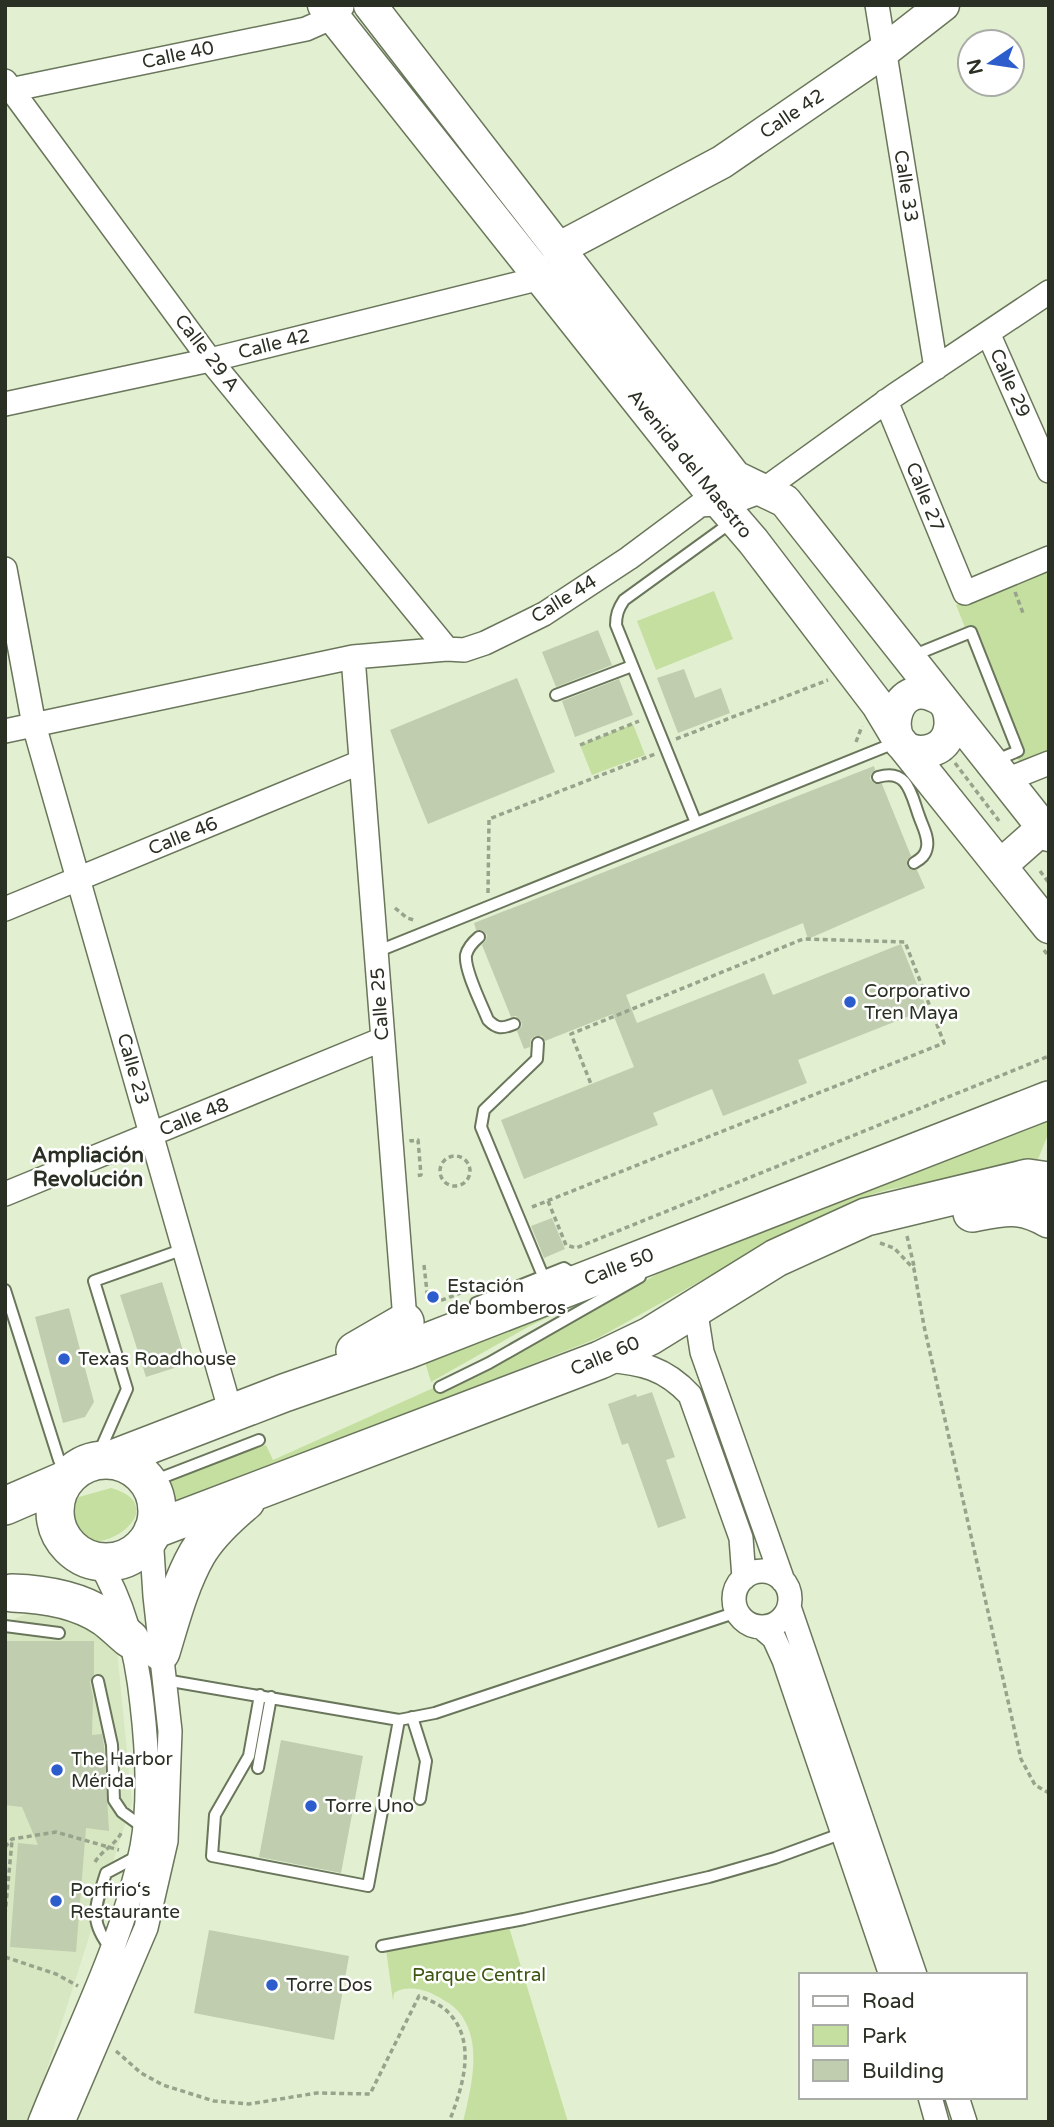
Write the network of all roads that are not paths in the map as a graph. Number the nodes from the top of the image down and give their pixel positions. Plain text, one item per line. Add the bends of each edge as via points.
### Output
1 (370, 5) edge
2 (877, 5) edge
3 (943, 5) edge
4 (333, 9) edge
5 (884, 51) junction
6 (8, 87) edge
7 (558, 250) junction
8 (541, 278) junction
9 (1049, 292) edge
10 (988, 333) junction
11 (210, 360) junction
12 (936, 368) junction
13 (886, 401) junction
14 (5, 404) edge
15 (1049, 471) edge
16 (762, 491) junction
17 (727, 512) junction
18 (1049, 558) edge
19 (5, 569) edge
20 (447, 649) junction
21 (353, 657) junction
22 (908, 657) junction
23 (632, 666) junction
24 (556, 695) dead end
25 (945, 704) junction
26 (34, 725) junction
27 (5, 731) edge
28 (899, 740) junction
29 (361, 762) junction
30 (1049, 763) edge
31 (998, 771) junction
32 (878, 777) dead end
33 (696, 823) junction
34 (1046, 831) edge
35 (914, 863) dead end
36 (1000, 866) junction
37 (78, 879) junction
38 (5, 909) edge
39 (1049, 927) edge
40 (479, 937) dead end
41 (376, 952) junction
42 (514, 1024) dead end
43 (383, 1039) junction
44 (538, 1043) dead end
45 (1049, 1100) edge
46 (151, 1134) junction
47 (1049, 1181) edge
48 (5, 1194) edge
49 (1049, 1219) edge
50 (703, 1235) junction
51 (184, 1249) junction
52 (657, 1266) dead end
53 (646, 1274) dead end
54 (737, 1282) junction
55 (547, 1285) junction
56 (5, 1290) edge
57 (695, 1307) junction
58 (18, 1329) junction
59 (5, 1333) edge
60 (406, 1336) junction
61 (600, 1360) junction
62 (440, 1387) dead end
63 (231, 1413) junction
64 (259, 1440) dead end
65 (86, 1468) junction
66 (148, 1483) junction
67 (260, 1489) junction
68 (5, 1506) edge
69 (152, 1533) junction
70 (94, 1561) junction
71 (744, 1578) junction
72 (783, 1581) junction
73 (8, 1605) edge
74 (789, 1607) junction
75 (737, 1612) junction
76 (761, 1627) junction
77 (59, 1633) dead end
78 (152, 1657) junction
79 (98, 1681) dead end
80 (265, 1696) junction
81 (412, 1717) junction
82 (399, 1720) junction
83 (258, 1768) dead end
84 (420, 1800) dead end
85 (135, 1822) junction
86 (843, 1833) junction
87 (382, 1946) dead end
88 (890, 1973) edge
89 (914, 1973) edge
90 (931, 2099) edge
91 (958, 2099) edge
92 (40, 2122) edge
93 (63, 2122) edge
94 (937, 2122) edge
95 (965, 2122) edge

1 - 7 street, Avenida del Maestro
2 - 5 street, Calle 33
3 - 5 street, Calle 42
4 - 6 street, Calle 40 via 306,29
4 - 8 street, Avenida del Maestro
5 - 7 street, Calle 42 via 722,162
5 - 12 street, Calle 33
6 - 11 street, Calle 29 A
7 - 16 street, Avenida del Maestro via 735,477
8 - 11 street, Calle 42
8 - 17 street, Avenida del Maestro
9 - 10 street, Calle 44
10 - 12 street, Calle 44
10 - 15 street, Calle 29
11 - 14 street, Calle 42
11 - 20 street, Calle 29 A
12 - 13 street, Calle 44
13 - 16 street, Calle 44
13 - 18 street, Calle 27 via 965,593
16 - 17 street, Calle 44 via 730,503
16 - 22 street, Avenida del Maestro via 785,502
17 - 20 street, Calle 44 via 700,505 544,614 485,643 464,650
17 - 23 lane via 619,607 616,625
17 - 28 street, Avenida del Maestro via 878,705
19 - 26 street
20 - 21 street, Calle 44
21 - 26 street, Calle 44
21 - 29 street, Calle 25
22 - 25 street, Avenida del Maestro
22 - 31 lane via 971,632 1018,751
23 - 24 lane
23 - 33 lane
25 - 28 street via 924,693 906,698 894,713
25 - 28 street via 951,717 949,736 935,749 916,751
25 - 31 street, Avenida del Maestro
26 - 27 street, Calle 44
26 - 37 street, Calle 23
28 - 33 lane
28 - 36 street, Avenida del Maestro
29 - 37 street, Calle 46
29 - 41 street, Calle 25
30 - 31 street
31 - 34 street, Avenida del Maestro
32 - 35 lane via 897,776 909,788 928,840 922,859
33 - 41 lane
34 - 36 street
36 - 39 street, Avenida del Maestro
37 - 38 street, Calle 46
37 - 46 street, Calle 23
40 - 42 lane via 470,947 466,963 488,1020 503,1028
41 - 43 street, Calle 25
43 - 46 street, Calle 48
43 - 60 street, Calle 25
44 - 55 lane via 537,1059 484,1110 481,1127
45 - 50 main road, Calle 50
46 - 48 street, Calle 48
46 - 51 street, Calle 23
47 - 54 main road, Calle 60 via 1028,1178 866,1217 776,1258
49 - 54 main road via 1008,1206 905,1225 862,1235 789,1267
50 - 52 lane
50 - 55 main road, Calle 50 via 585,1281
51 - 63 street, Calle 23
51 - 65 lane via 94,1282 127,1389
53 - 62 lane
54 - 57 main road, Calle 60
55 - 60 main road, Calle 50 via 473,1306
56 - 58 lane
57 - 61 main road, Calle 60
57 - 72 street via 702,1352
58 - 59 lane
58 - 65 lane via 59,1460
60 - 63 main road, Calle 50
61 - 67 main road, Calle 60
61 - 71 street via 654,1369 676,1379 690,1395 741,1538
63 - 65 main road, Calle 50
64 - 66 lane
65 - 66 main road via 123,1463
65 - 68 main road, Calle 50
65 - 70 main road via 58,1491 55,1515 70,1547
66 - 69 main road via 156,1503
67 - 69 main road, Calle 60
67 - 78 main road via 224,1519 198,1552
69 - 70 main road via 129,1557
69 - 78 street
70 - 73 main road
70 - 78 street via 108,1576
71 - 72 street via 760,1571
71 - 75 street via 735,1594
72 - 74 street
73 - 77 lane
73 - 78 main road via 43,1595 69,1601 103,1616
74 - 76 street via 778,1622
74 - 89 street
75 - 76 street via 747,1623
75 - 81 lane
76 - 86 street via 774,1638 784,1660
78 - 80 lane
78 - 85 street via 140,1682 146,1736
78 - 93 street via 170,1731 166,1841 146,1928 107,2035
79 - 85 lane via 112,1745 114,1800
80 - 82 lane
80 - 82 lane via 249,1756 215,1815 212,1856 368,1886
80 - 83 lane
81 - 82 lane
81 - 84 lane via 426,1761
85 - 92 street via 140,1855 131,1895 112,1950 84,1995
86 - 87 lane via 709,1877
86 - 88 street
90 - 94 street
91 - 95 street

